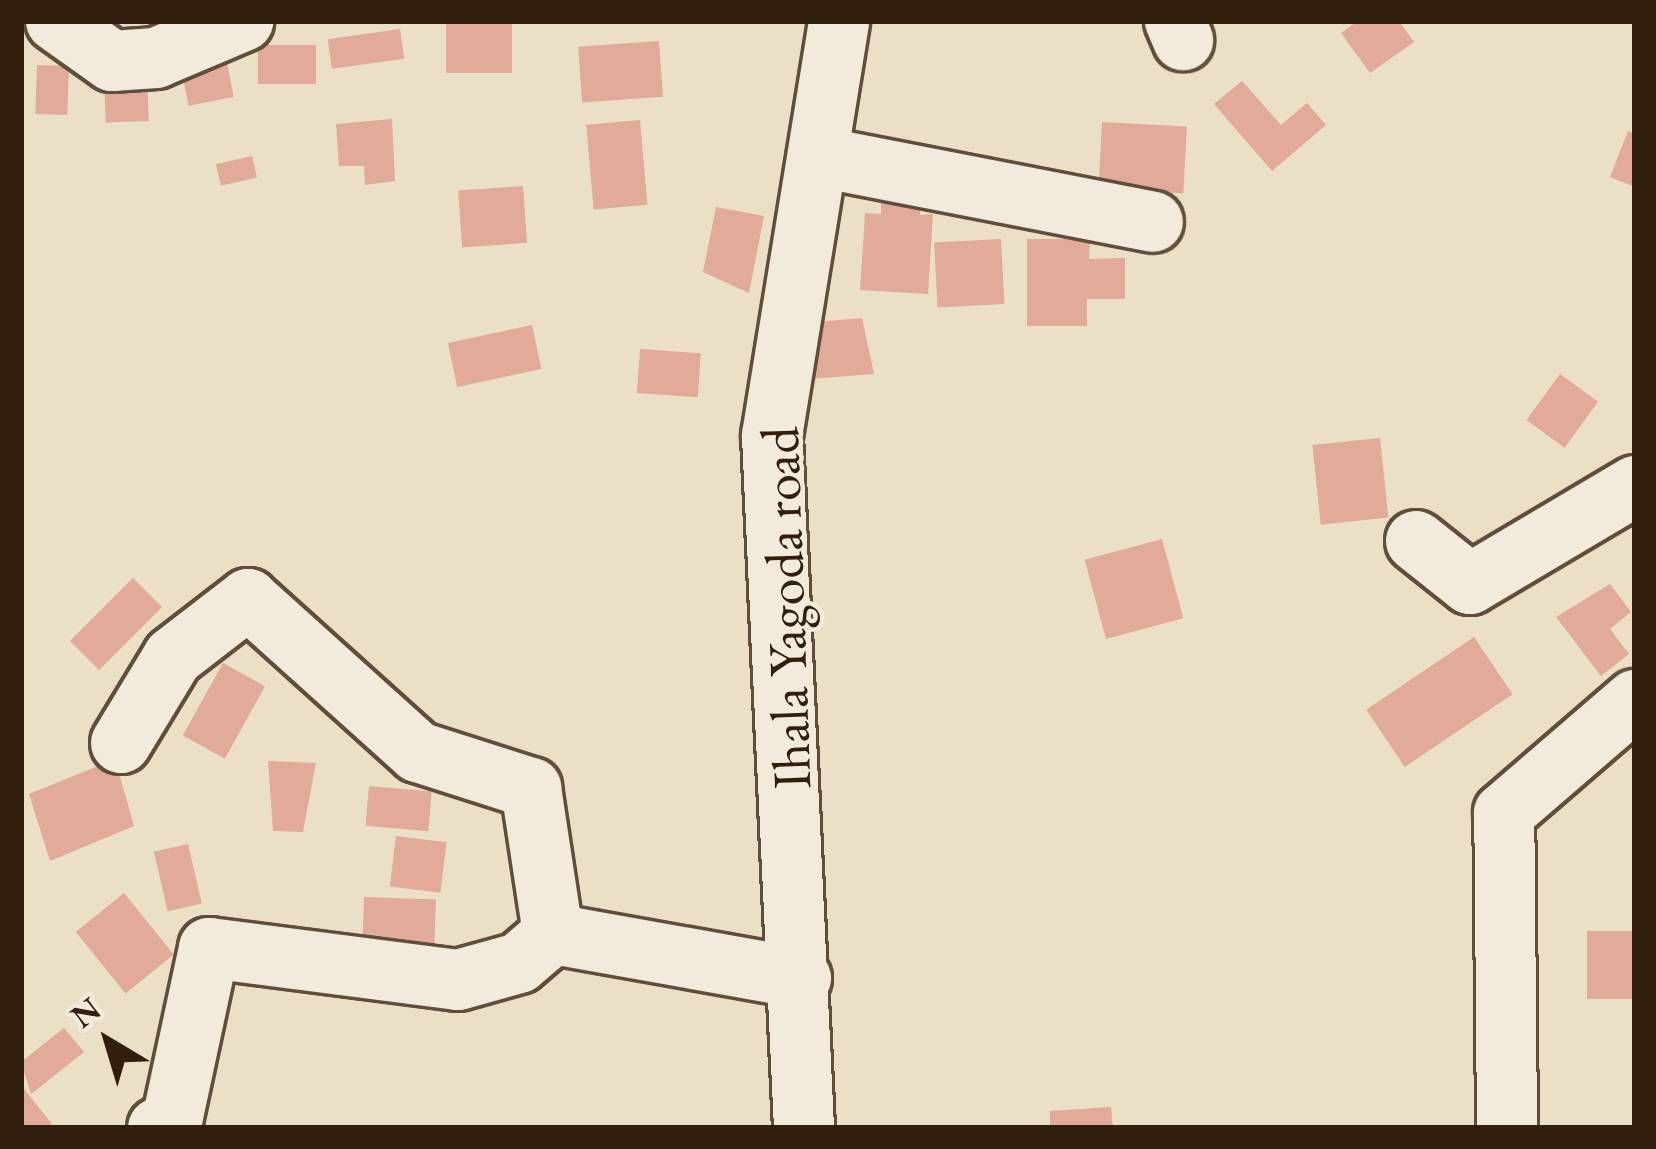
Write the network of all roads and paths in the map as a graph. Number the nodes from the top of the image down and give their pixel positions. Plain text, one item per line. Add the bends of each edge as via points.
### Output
1 (56, 21) edge
2 (243, 21) edge
3 (839, 21) edge
4 (825, 158) junction
5 (1153, 221) dead end
6 (1635, 486) edge
7 (1416, 541) dead end
8 (1635, 700) edge
9 (121, 742) dead end
10 (553, 934) junction
11 (801, 978) junction
12 (158, 1128) edge
13 (804, 1128) edge
14 (1507, 1128) edge

1 - 2 street via 112,61 157,58
3 - 4 street, Ihala Yagoda road
4 - 5 street
4 - 11 street, Ihala Yagoda road via 772,436
6 - 7 street via 1470,584
8 - 14 street via 1504,813
9 - 10 street via 172,657 248,598 418,752 531,788
10 - 11 street
10 - 12 street via 520,963 458,980 209,948 172,1121
11 - 13 street, Ihala Yagoda road

